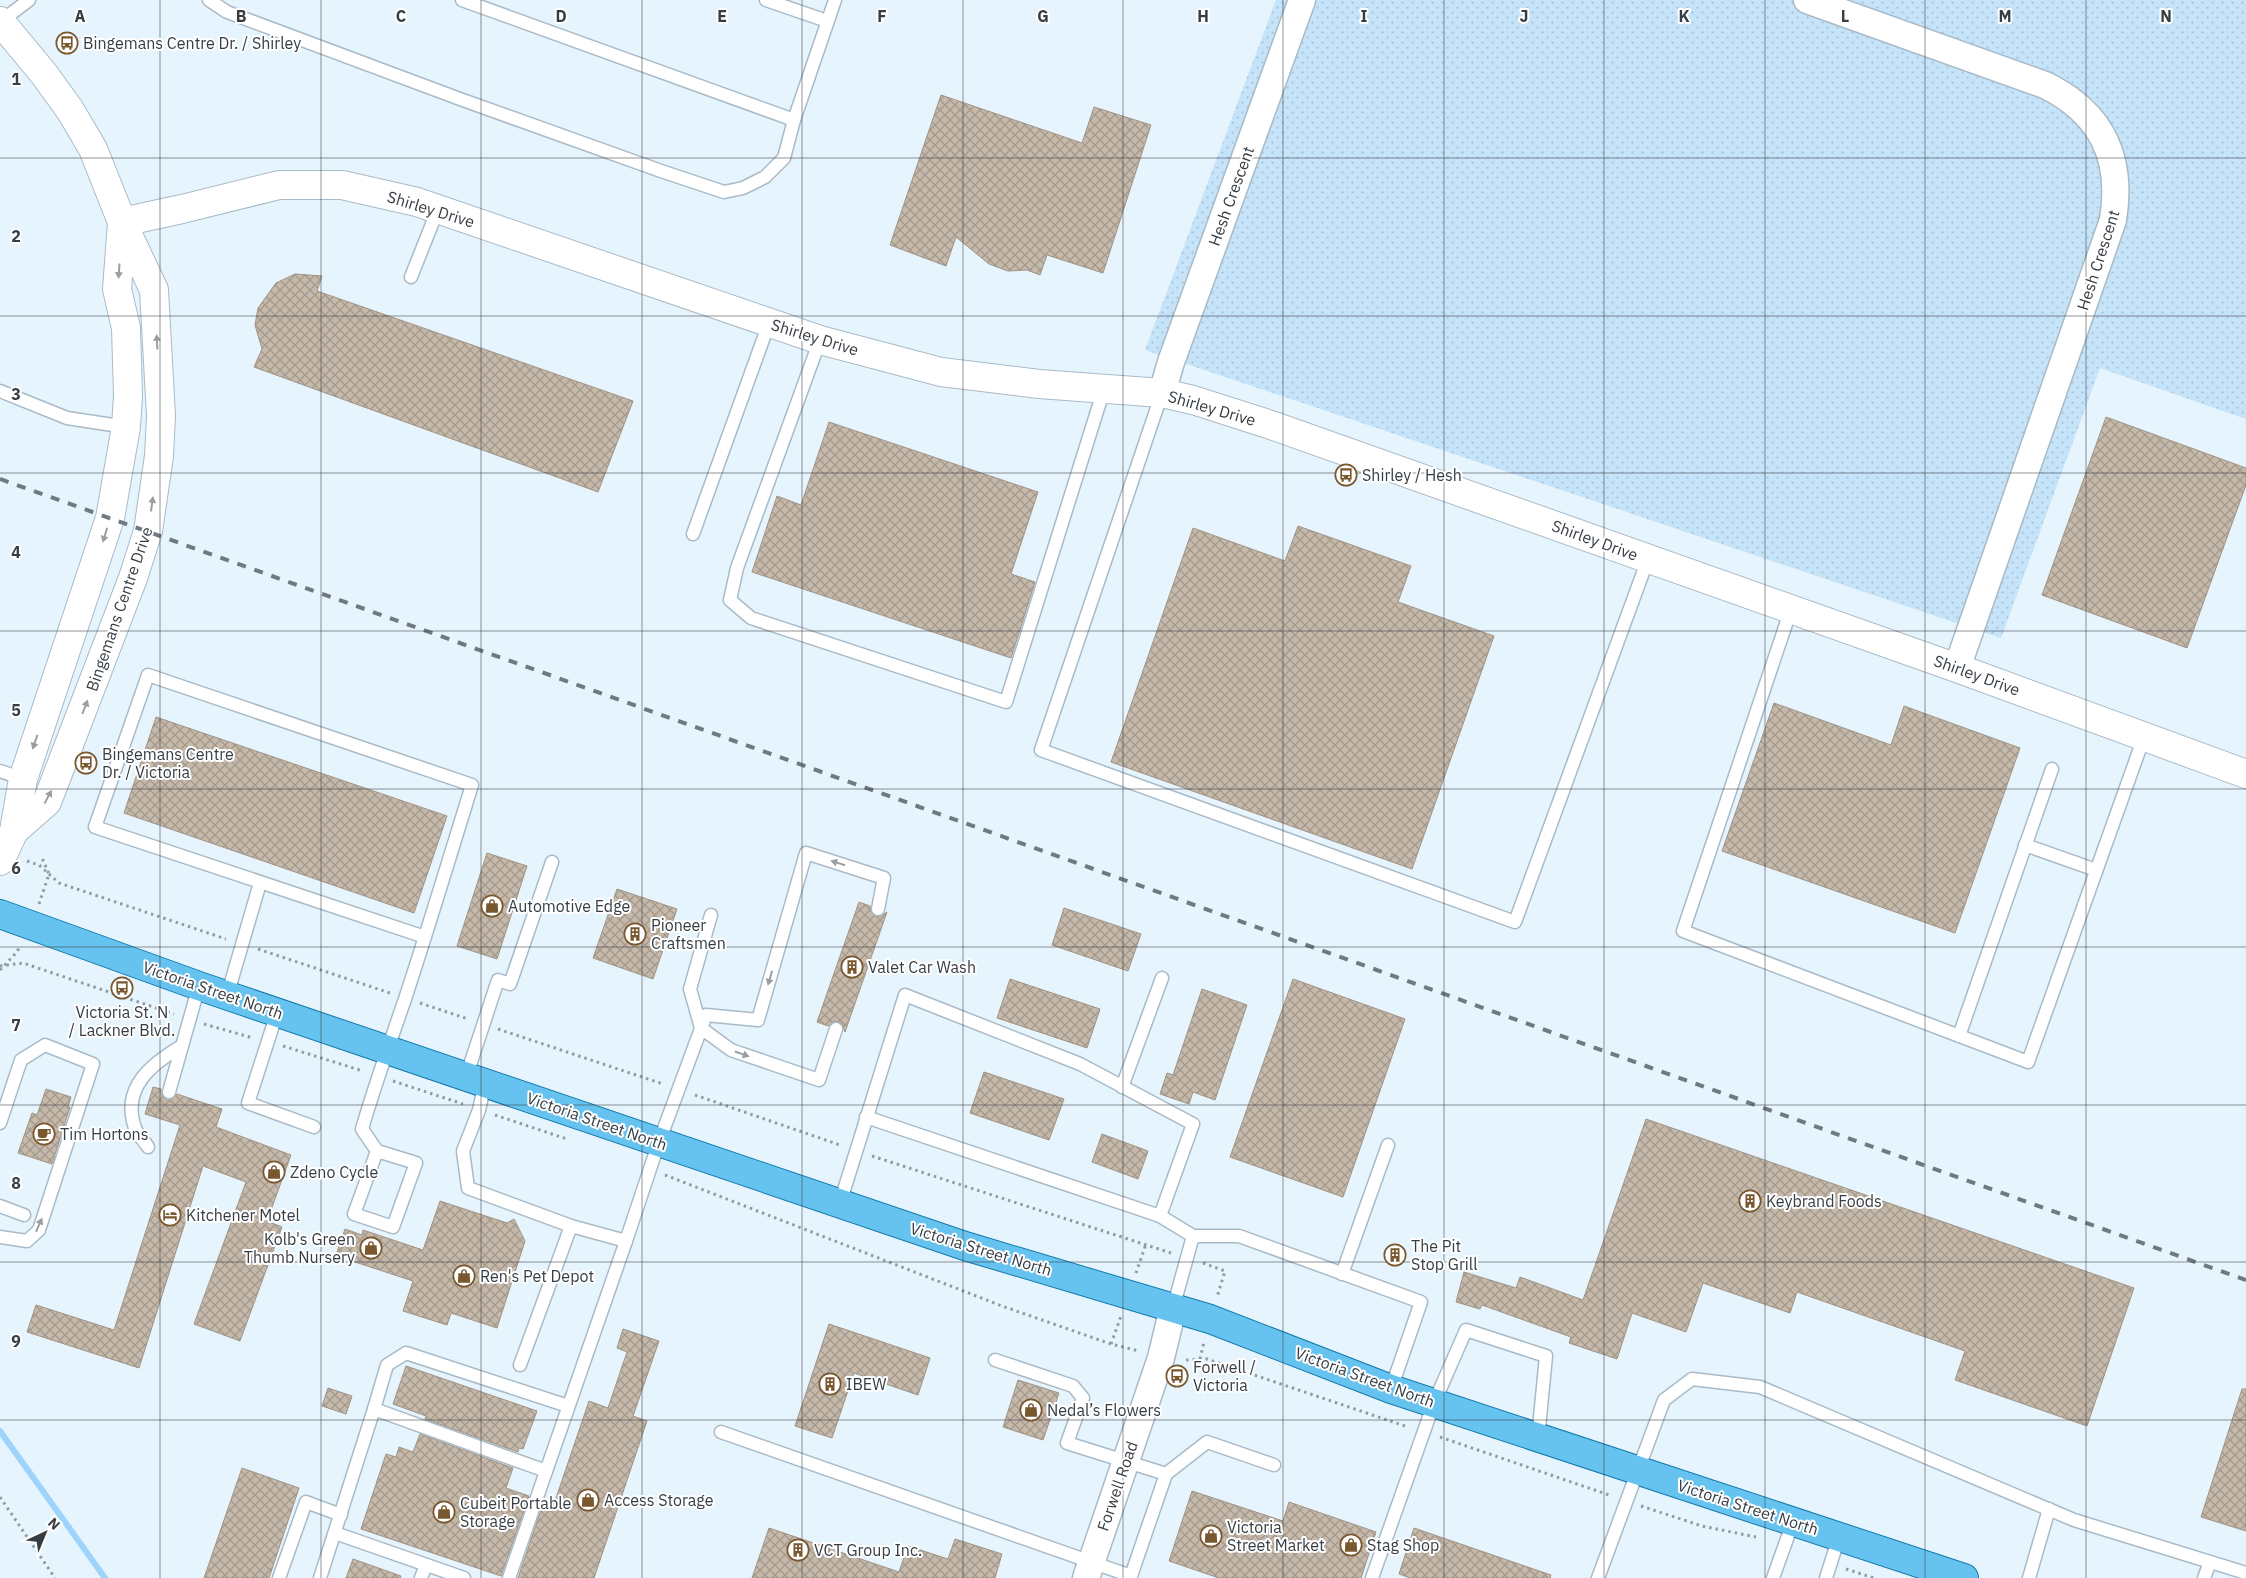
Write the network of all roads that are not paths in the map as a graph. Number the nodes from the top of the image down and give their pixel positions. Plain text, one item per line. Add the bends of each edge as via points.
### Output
1 (29, 0) edge
2 (209, 0) edge
3 (462, 0) edge
4 (766, 0) edge
5 (835, 0) edge
6 (1302, 0) edge
7 (1807, 0) edge
8 (827, 21) junction
9 (0, 22) edge
10 (794, 120) junction
11 (438, 209) junction
12 (122, 222) junction
13 (411, 277) dead end
14 (770, 323) junction
15 (820, 340) junction
16 (1104, 389) junction
17 (0, 392) edge
18 (1162, 393) junction
19 (126, 427) junction
20 (693, 534) dead end
21 (1648, 559) junction
22 (1790, 609) junction
23 (1958, 668) junction
24 (2144, 737) junction
25 (2052, 769) dead end
26 (2246, 774) edge
27 (11, 775) edge
28 (14, 831) junction
29 (2025, 845) junction
30 (0, 861) edge
31 (552, 862) dead end
32 (2096, 870) junction
33 (260, 883) junction
34 (878, 909) dead end
35 (0, 914) edge
36 (711, 915) dead end
37 (424, 937) junction
38 (1162, 978) dead end
39 (199, 986) junction
40 (227, 996) junction
41 (277, 1013) junction
42 (701, 1028) junction
43 (836, 1029) dead end
44 (1959, 1036) junction
45 (182, 1046) junction
46 (386, 1049) junction
47 (475, 1080) junction
48 (1122, 1087) junction
49 (169, 1092) dead end
50 (866, 1117) junction
51 (0, 1123) edge
52 (314, 1127) dead end
53 (659, 1142) junction
54 (1388, 1145) dead end
55 (148, 1147) dead end
56 (377, 1150) junction
57 (840, 1203) junction
58 (0, 1206) edge
59 (24, 1215) dead end
60 (1160, 1216) junction
61 (571, 1226) junction
62 (1193, 1236) junction
63 (0, 1237) edge
64 (626, 1241) junction
65 (1342, 1274) junction
66 (1173, 1308) junction
67 (996, 1360) dead end
68 (520, 1365) dead end
69 (1391, 1389) junction
70 (1434, 1403) junction
71 (568, 1406) junction
72 (374, 1409) junction
73 (721, 1432) dead end
74 (1538, 1438) junction
75 (1125, 1462) junction
76 (1274, 1464) dead end
77 (1637, 1470) junction
78 (546, 1471) junction
79 (1166, 1474) junction
80 (2049, 1509) junction
81 (341, 1515) junction
82 (336, 1533) junction
83 (1789, 1533) junction
84 (1835, 1549) junction
85 (2210, 1562) junction
86 (426, 1565) junction
87 (1088, 1570) edge
88 (2246, 1573) edge
89 (1132, 1577) edge
90 (279, 1578) edge
91 (320, 1578) edge
92 (421, 1578) edge
93 (464, 1578) edge
94 (509, 1578) edge
95 (1372, 1578) edge
96 (1598, 1578) edge
97 (1773, 1578) edge
98 (1826, 1578) edge
99 (1964, 1578) edge
100 (2029, 1578) edge
101 (2204, 1578) edge

1 - 9 lane
2 - 10 lane via 226,12 724,192 743,188 765,177 784,158
3 - 10 lane
4 - 8 lane
5 - 8 lane
6 - 18 street, Hesh Crescent
7 - 23 street, Hesh Crescent via 2062,93 2077,104 2100,131 2116,174 2113,220
8 - 10 lane
9 - 12 street, Bingemans Centre Drive via 70,110 92,149
11 - 12 street, Shirley Drive via 342,185 279,184
11 - 13 lane
11 - 14 street, Shirley Drive
12 -> 19 street, Bingemans Centre Drive via 118,289 126,328
28 -> 12 street, Bingemans Centre Drive via 47,802 134,578 148,531 160,456 161,416 154,290
14 - 15 street, Shirley Drive
14 - 20 lane
15 - 16 street, Shirley Drive via 941,372
15 - 16 lane via 737,568 730,600 751,618 1006,702
16 - 18 street, Shirley Drive
17 - 19 lane via 67,418
18 - 21 street, Shirley Drive via 1271,425
18 - 21 lane via 1040,750 1516,922
19 -> 27 street, Bingemans Centre Drive via 110,518
21 - 22 street, Shirley Drive
22 - 23 street, Shirley Drive
22 - 44 lane via 1683,931
23 - 24 street, Shirley Drive
24 - 26 street, Shirley Drive
24 - 32 lane
25 - 29 lane
27 - 28 street, Bingemans Centre Drive
28 - 30 street, Bingemans Centre Drive
29 - 32 lane
29 - 44 lane
31 - 47 lane via 510,984 498,980
32 - 44 lane via 2028,1062
33 - 37 lane
33 - 37 lane via 95,827 148,675 472,785
33 - 40 lane
34 -> 42 lane via 884,878 806,853 758,1020 706,1015
35 - 39 main road, Victoria Street North
36 - 42 lane via 690,989
37 - 46 lane
38 - 48 lane
39 - 40 main road, Victoria Street North
39 - 45 lane
40 - 41 main road, Victoria Street North
41 - 46 main road, Victoria Street North
41 - 52 lane via 248,1103
42 -> 43 lane via 731,1050 819,1080
42 - 53 lane
45 - 49 lane
45 - 55 lane via 158,1061 140,1080 131,1104 135,1129
46 - 47 main road, Victoria Street North
46 - 56 lane via 362,1129
47 - 53 main road, Victoria Street North
47 - 61 lane via 479,1110 463,1151 468,1188
48 - 50 lane via 1080,1064 905,994
48 - 60 lane via 1193,1124
50 - 57 lane
50 - 60 lane
63 -> 51 lane via 27,1241 39,1230 93,1064 46,1045 21,1060
53 - 57 main road, Victoria Street North
53 - 64 lane
54 - 65 lane
56 - 56 lane via 354,1214 393,1227 416,1164
57 - 66 main road, Victoria Street North via 965,1246
58 - 59 lane
60 - 62 lane
61 - 64 lane
61 - 68 lane
62 - 65 lane via 1239,1236
62 - 66 lane
64 - 71 lane
65 - 69 lane via 1421,1302
66 - 69 main road, Victoria Street North via 1210,1319
66 - 75 street, Forwell Road via 1161,1358
67 - 75 lane via 1073,1386 1083,1398 1067,1443
69 - 70 main road, Victoria Street North
70 - 74 main road, Victoria Street North
70 - 74 lane via 1466,1330 1546,1356
70 - 95 lane
71 - 72 lane via 406,1354 387,1365
71 - 78 lane
72 - 78 lane
72 - 81 lane
73 - 87 lane
74 - 77 main road, Victoria Street North
75 - 79 lane
75 - 87 street, Forwell Road
76 - 79 lane via 1207,1442
77 - 80 lane via 1664,1400 1692,1379 1760,1387
77 - 83 main road, Victoria Street North
77 - 96 lane
78 - 94 lane
79 - 89 lane
80 - 85 lane via 2074,1520
80 - 100 lane
81 - 82 lane
81 - 90 lane via 306,1502
82 - 86 lane
82 - 91 lane
83 - 84 main road, Victoria Street North
83 - 97 lane
84 - 98 lane
84 - 99 main road, Victoria Street North
85 - 88 lane
85 - 101 lane
86 - 92 lane
86 - 93 lane
87 - 89 lane

